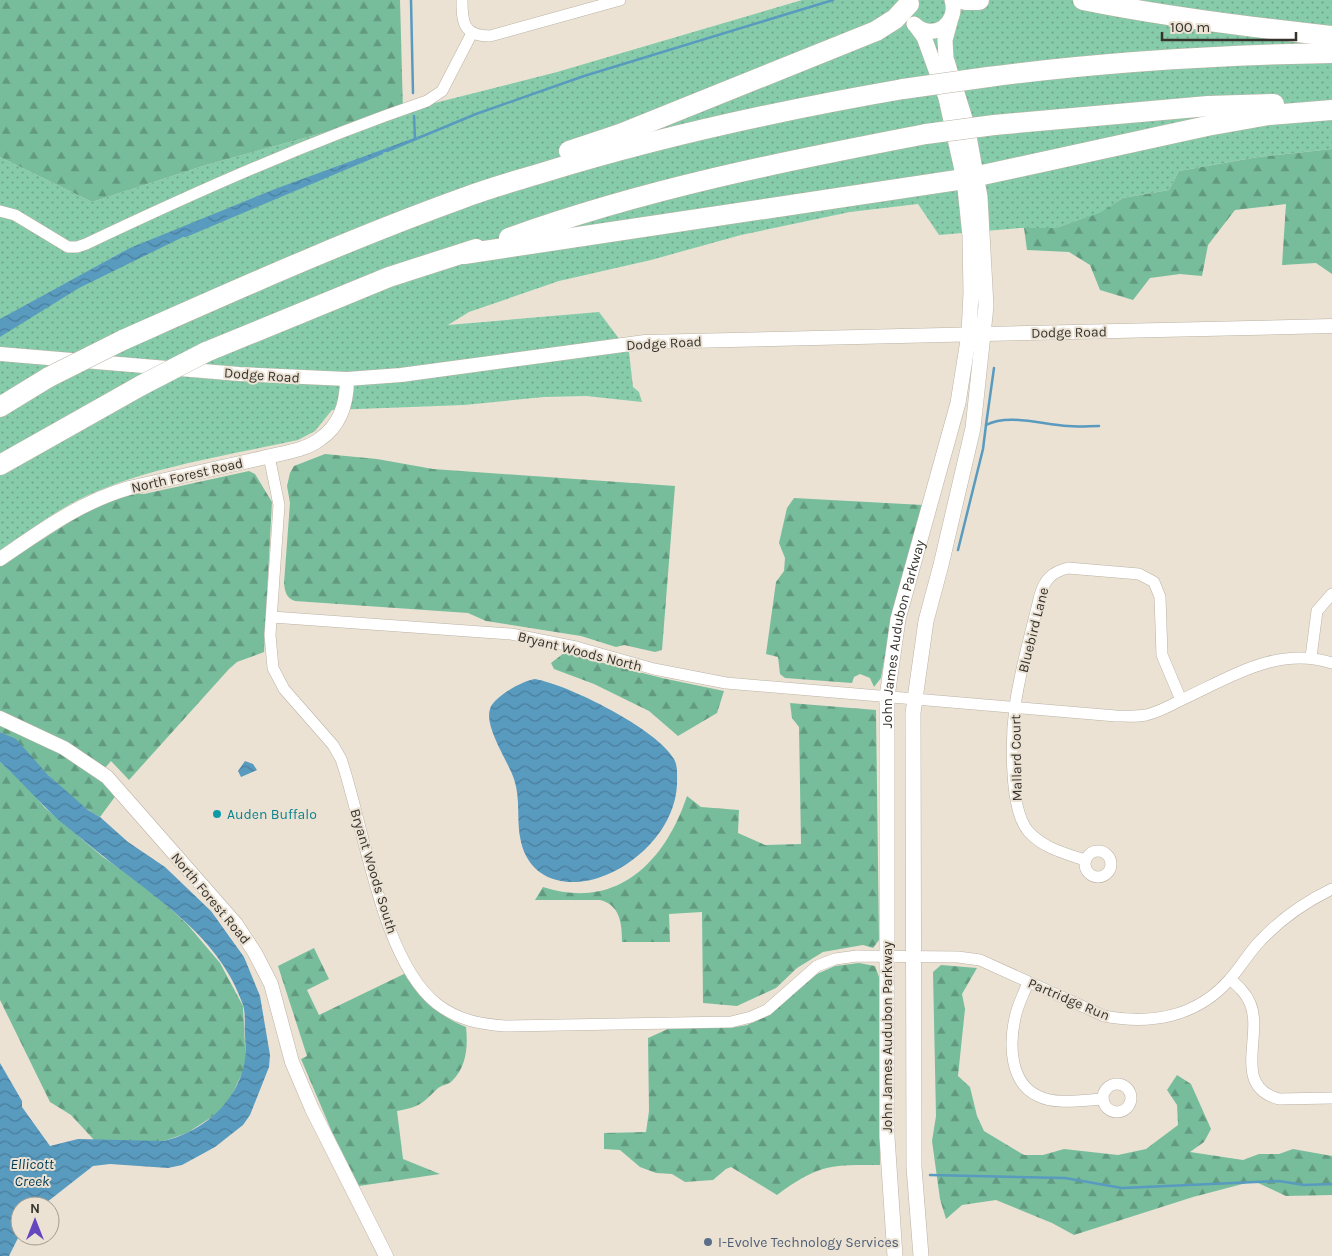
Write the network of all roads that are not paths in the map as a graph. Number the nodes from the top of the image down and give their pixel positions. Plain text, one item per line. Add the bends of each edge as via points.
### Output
1 (462, 0) edge
2 (620, 0) edge
3 (952, 0) edge
4 (965, 0) edge
5 (979, 0) edge
6 (1083, 0) edge
7 (910, 2) edge
8 (950, 22) junction
9 (916, 26) junction
10 (472, 33) junction
11 (1332, 36) edge
12 (1332, 53) edge
13 (1332, 102) edge
14 (1332, 110) edge
15 (971, 178) junction
16 (515, 182) junction
17 (0, 211) edge
18 (464, 254) junction
19 (1332, 326) edge
20 (969, 334) junction
21 (984, 334) junction
22 (0, 354) edge
23 (347, 380) junction
24 (0, 407) edge
25 (269, 456) junction
26 (0, 466) edge
27 (0, 559) edge
28 (1332, 594) edge
29 (272, 617) junction
30 (1311, 657) junction
31 (1332, 663) edge
32 (887, 697) junction
33 (914, 699) junction
34 (1181, 700) junction
35 (1015, 707) junction
36 (0, 718) edge
37 (1085, 860) dead end
38 (1332, 890) edge
39 (887, 956) junction
40 (913, 956) junction
41 (1230, 979) junction
42 (1028, 982) junction
43 (1332, 1098) edge
44 (1103, 1099) dead end
45 (918, 1225) junction
46 (892, 1226) junction
47 (386, 1256) edge
48 (895, 1256) edge
49 (921, 1256) edge

1 - 10 street via 462,19
2 - 10 street via 490,36
3 - 8 main road, John James Audubon Parkway via 954,8
4 - 5 highway
6 - 11 highway via 1154,14
7 - 9 main road, John James Audubon Parkway via 909,13
7 - 16 highway via 895,19 876,31 620,134 564,153
8 - 9 main road via 930,32
8 - 15 main road, John James Audubon Parkway via 945,40 946,58 967,125
9 - 15 main road, John James Audubon Parkway via 927,44
10 - 17 street via 442,92 427,101 310,143 86,244 68,247 15,215
12 - 16 highway, bridge via 1202,57 1058,68 903,89 811,104 729,123 611,152
13 - 18 highway, bridge via 1208,106 926,134 761,166 645,195 566,217
14 - 15 highway via 1269,115 1207,126
15 - 18 highway
15 - 20 main road, John James Audubon Parkway
15 - 21 main road, John James Audubon Parkway via 985,253
16 - 24 highway, bridge via 468,196 333,248 123,340 48,377
18 - 26 highway, bridge via 389,277 206,352 142,384
19 - 21 street, Dodge Road
20 - 21 street, Dodge Road
20 - 23 street, Dodge Road via 645,342
20 - 32 main road, John James Audubon Parkway via 953,425 898,619
21 - 33 main road, John James Audubon Parkway via 973,428 926,620
22 - 23 street, Dodge Road
23 - 25 street, North Forest Road via 343,410 325,435 304,447
25 - 27 street, North Forest Road via 104,496 61,518
25 - 29 street, Bryant Woods South via 279,505
28 - 30 street via 1318,611
29 - 32 street, Bryant Woods North via 511,634 562,643 708,681
29 - 39 street, Bryant Woods South via 270,650 275,672 284,689 341,759 372,871 396,942 423,991 454,1015 474,1023 504,1026 731,1022 767,1010 808,972 827,962 844,957
30 - 31 street
30 - 34 street via 1290,657 1262,663
32 - 33 street, Bryant Woods North
32 - 39 main road, John James Audubon Parkway
33 - 35 street
33 - 40 main road, John James Audubon Parkway
34 - 35 street via 1155,712 1136,716
34 - 35 street, Bluebird Lane via 1162,656 1160,597 1154,582 1139,574 1068,568 1053,574 1043,586
35 - 37 street, Mallard Court via 1015,800 1022,820 1044,844
36 - 47 street, North Forest Road via 64,748 107,777 236,924 271,984 292,1062
38 - 41 street, Partridge Run via 1295,910 1272,929
39 - 40 street, Bryant Woods South
39 - 46 main road, John James Audubon Parkway via 887,1137
40 - 42 street, Partridge Run via 970,958
40 - 45 main road, John James Audubon Parkway via 914,1167
41 - 42 street, Partridge Run via 1195,1006 1172,1016 1142,1021 1104,1016
41 - 43 street via 1245,994 1253,1012 1252,1069 1259,1088 1279,1099
42 - 44 street via 1014,1019 1013,1060 1018,1078 1028,1089 1046,1099
45 - 46 main road
45 - 49 main road, John James Audubon Parkway
46 - 48 main road, John James Audubon Parkway

